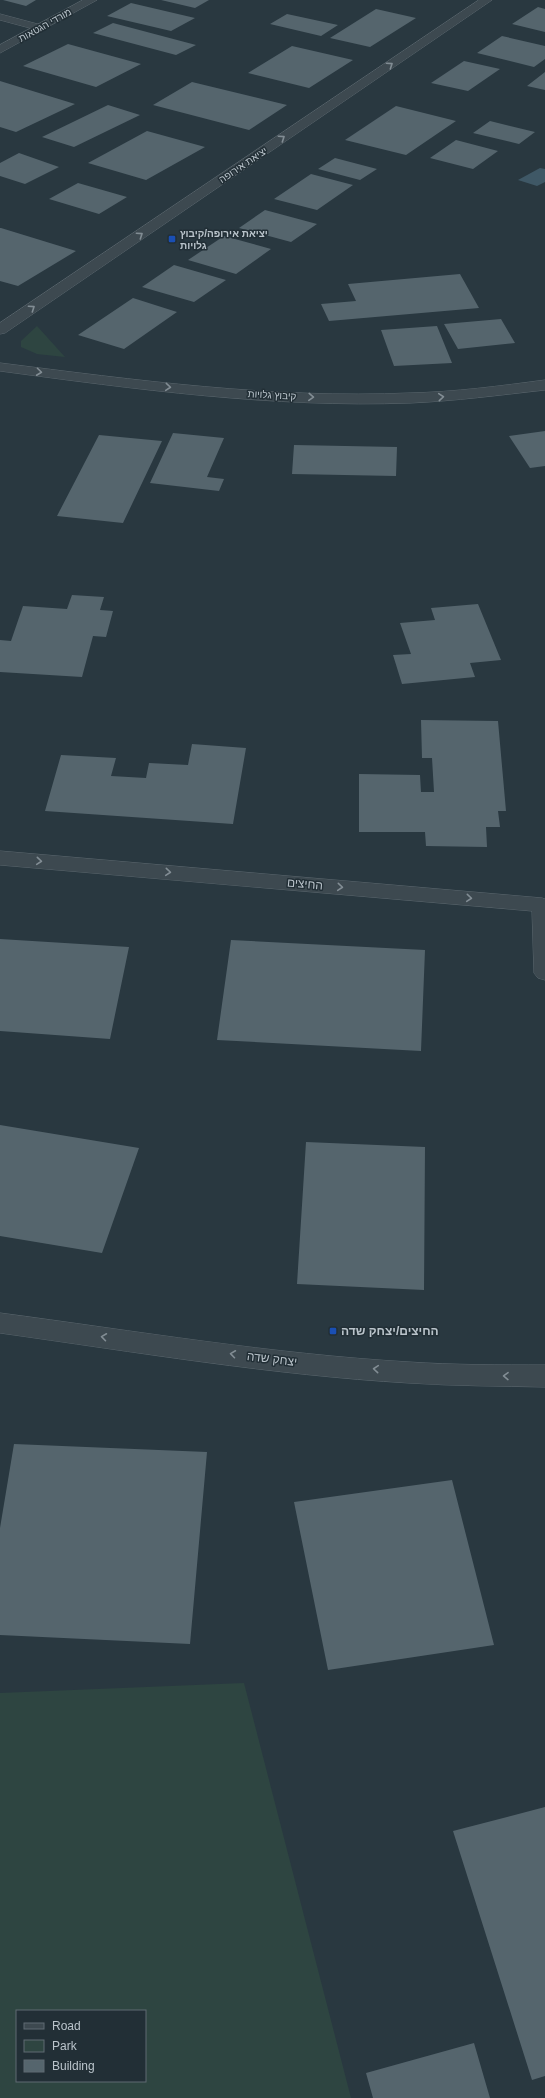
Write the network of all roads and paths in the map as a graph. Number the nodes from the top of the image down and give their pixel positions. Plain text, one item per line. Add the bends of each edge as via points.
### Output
1 (91, 0) edge
2 (486, 0) edge
3 (0, 17) edge
4 (41, 28) junction
5 (0, 50) edge
6 (0, 330) edge
7 (0, 368) edge
8 (545, 385) edge
9 (0, 858) edge
10 (545, 973) edge
11 (0, 1323) edge
12 (545, 1376) edge

1 - 4 street, מורדי הגטאות
6 -> 2 street, יציאת אירופה
3 - 4 street
4 - 5 street, מורדי הגטאות
7 -> 8 street, קיבוץ גלויות via 144,385 364,400 437,398
9 -> 10 street, החיצים via 542,904
12 -> 11 street, יצחק שדה via 452,1375 297,1362

